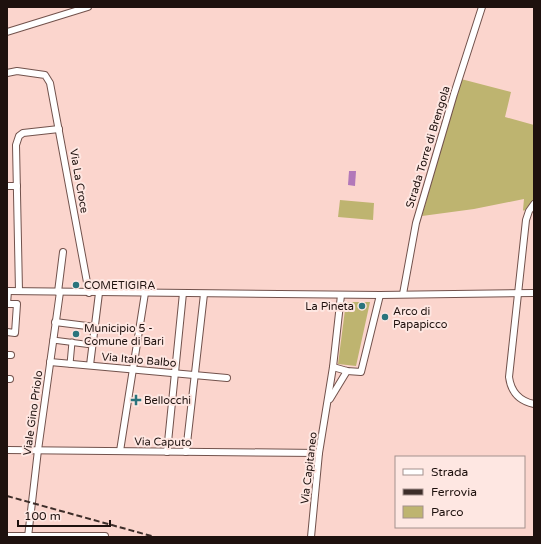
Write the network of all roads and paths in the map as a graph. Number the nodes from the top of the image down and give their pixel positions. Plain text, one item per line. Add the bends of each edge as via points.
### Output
1 (88, 7) edge
2 (482, 7) edge
3 (7, 32) edge
4 (7, 73) edge
5 (59, 129) junction
6 (7, 186) edge
7 (17, 186) junction
8 (534, 204) edge
9 (63, 252) dead end
10 (8, 291) edge
11 (20, 291) junction
12 (59, 292) junction
13 (89, 293) junction
14 (99, 293) junction
15 (145, 293) junction
16 (518, 293) junction
17 (534, 293) edge
18 (183, 294) junction
19 (204, 294) junction
20 (403, 294) junction
21 (341, 295) junction
22 (380, 295) junction
23 (55, 322) junction
24 (95, 327) junction
25 (7, 332) edge
26 (53, 340) junction
27 (72, 342) junction
28 (92, 346) junction
29 (50, 362) junction
30 (70, 364) junction
31 (90, 365) junction
32 (333, 367) junction
33 (133, 370) junction
34 (347, 371) junction
35 (175, 374) junction
36 (195, 375) junction
37 (227, 378) dead end
38 (328, 402) junction
39 (534, 404) edge
40 (7, 450) edge
41 (38, 450) junction
42 (120, 451) junction
43 (167, 452) junction
44 (186, 452) junction
45 (319, 453) junction
46 (7, 536) edge
47 (28, 536) edge
48 (105, 536) dead end
49 (311, 537) edge

1 - 3 street
2 - 20 street, Strada Torre di Brengola via 416,223
4 - 5 street, Via La Croce via 17,71 45,76 50,83
5 - 7 street via 22,133 19,136 16,145
5 - 13 street, Via La Croce
6 - 7 street
7 - 11 street
8 - 16 street via 526,220
9 - 12 street, Viale Gino Priolo
10 - 11 street
10 - 25 street via 7,304 17,304 15,333
11 - 12 street
12 - 13 street
12 - 23 street, Viale Gino Priolo
13 - 14 street
14 - 15 street
14 - 24 street
15 - 18 street
15 - 33 street
16 - 17 street
16 - 20 street
16 - 39 street via 509,381 513,392 519,398
18 - 19 street
18 - 35 street
19 - 21 street
19 - 36 street
20 - 22 street
21 - 22 street
21 - 32 street, Via Capitaneo
22 - 34 street via 360,372
23 - 24 street
23 - 26 street, Viale Gino Priolo
24 - 28 street
26 - 27 street
26 - 29 street, Viale Gino Priolo
27 - 28 street
27 - 30 street
28 - 31 street
29 - 30 street, Via Italo Balbo
29 - 41 street, Viale Gino Priolo
30 - 31 street, Via Italo Balbo
31 - 33 street, Via Italo Balbo
32 - 34 street
32 - 38 street, Via Capitaneo
33 - 35 street, Via Italo Balbo
33 - 42 street
34 - 38 street
35 - 36 street, Via Italo Balbo
35 - 43 street
36 - 37 street, Via Italo Balbo
36 - 44 street
38 - 45 street, Via Capitaneo
40 - 41 street, Via Caputo
41 - 42 street, Via Caputo
41 - 47 street, Viale Gino Priolo
42 - 43 street, Via Caputo
43 - 44 street, Via Caputo
44 - 45 street, Via Caputo
45 - 49 street, Via Capitaneo
46 - 47 street
47 - 48 street

